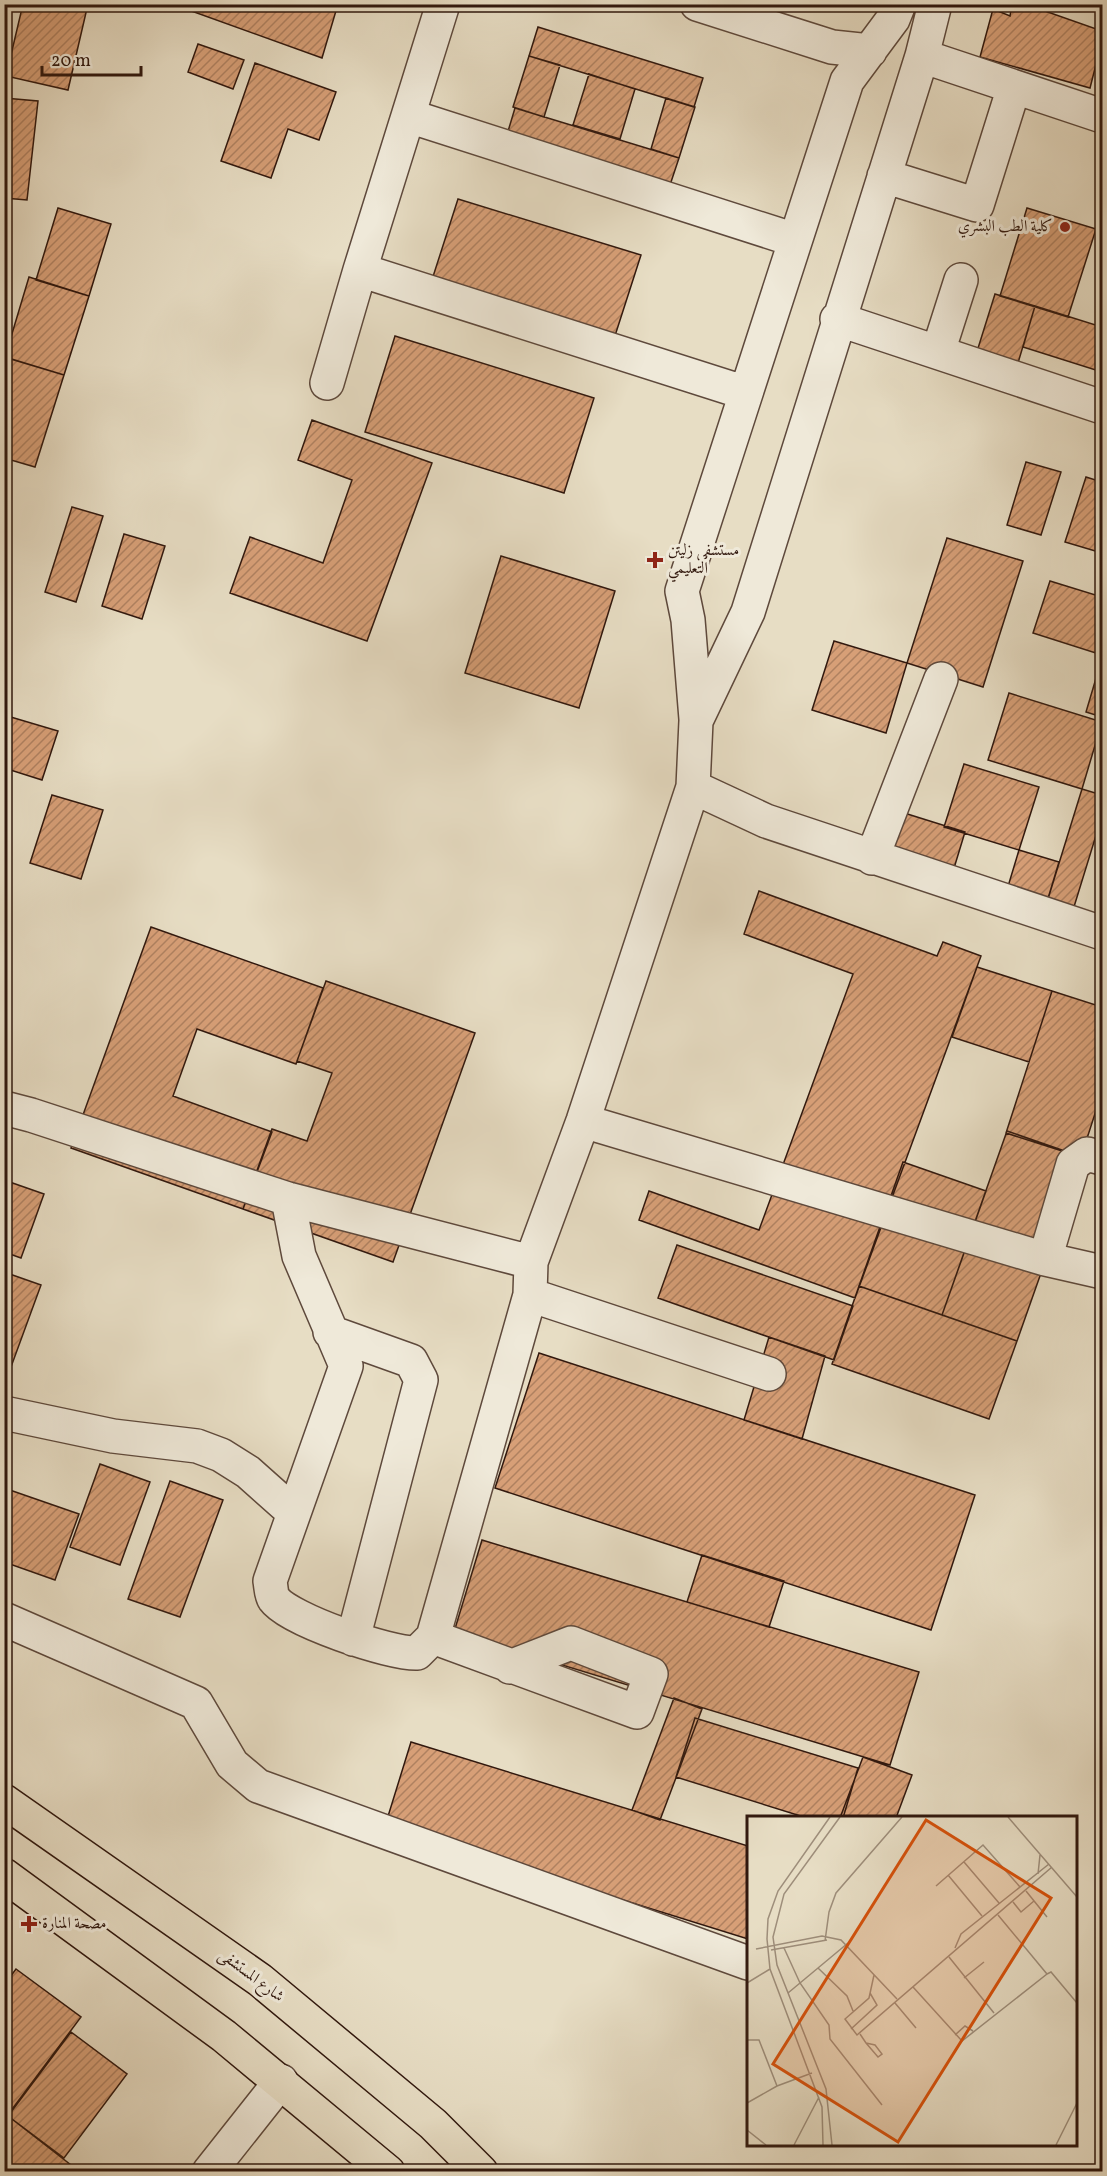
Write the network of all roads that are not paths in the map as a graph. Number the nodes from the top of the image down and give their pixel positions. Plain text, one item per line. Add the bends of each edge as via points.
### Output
1 (443, 4) edge
2 (697, 4) edge
3 (899, 4) edge
4 (935, 4) edge
5 (870, 51) junction
6 (922, 56) junction
7 (1014, 87) junction
8 (409, 116) junction
9 (1102, 116) edge
10 (884, 176) junction
11 (795, 240) junction
12 (360, 270) junction
13 (961, 280) dead end
14 (837, 319) junction
15 (938, 352) junction
16 (327, 383) dead end
17 (746, 393) junction
18 (1102, 407) edge
19 (941, 679) dead end
20 (696, 721) junction
21 (693, 787) junction
22 (872, 858) junction
23 (1102, 933) edge
24 (4, 1108) edge
25 (583, 1121) junction
26 (1102, 1158) edge
27 (288, 1199) junction
28 (1045, 1259) junction
29 (531, 1262) junction
30 (1102, 1272) edge
31 (530, 1295) junction
32 (330, 1332) junction
33 (769, 1374) dead end
34 (4, 1413) edge
35 (294, 1513) junction
36 (4, 1619) edge
37 (433, 1638) junction
38 (352, 1639) junction
39 (510, 1667) dead end
40 (4, 1801) edge
41 (4, 1875) edge
42 (747, 1963) edge
43 (281, 2081) junction
44 (209, 2172) edge
45 (388, 2172) edge
46 (481, 2172) edge

1 - 8 street
2 - 5 street via 832,47
3 - 5 street
4 - 6 street
5 - 11 street via 846,81
6 - 7 street
6 - 10 street
7 - 9 street
7 - 10 street via 977,206
8 - 11 street
8 - 12 street
10 - 14 street
11 - 17 street
12 - 16 street
12 - 17 street
13 - 15 street
14 - 15 street
14 - 20 street via 748,612
15 - 18 street
17 - 20 street via 682,591
19 - 22 street
20 - 21 street
21 - 22 street via 766,821
21 - 25 street
22 - 23 street
24 - 27 street
25 - 28 street
25 - 29 street
26 - 28 street via 1087,1154 1073,1164
27 - 29 street
27 - 32 street via 299,1256
28 - 30 street
29 - 31 street
31 - 33 street
31 - 37 street
32 - 35 street via 346,1366
32 - 38 street via 411,1361 421,1380
34 - 35 street via 113,1436 197,1446 248,1472
35 - 38 street via 270,1581 273,1598 285,1608
36 - 42 street via 196,1703 232,1764 258,1786
37 - 38 street via 417,1653
37 - 39 street
40 - 46 main road, شارع المستشفى via 260,1980 433,2124
41 - 43 main road
43 - 44 street
43 - 45 main road

